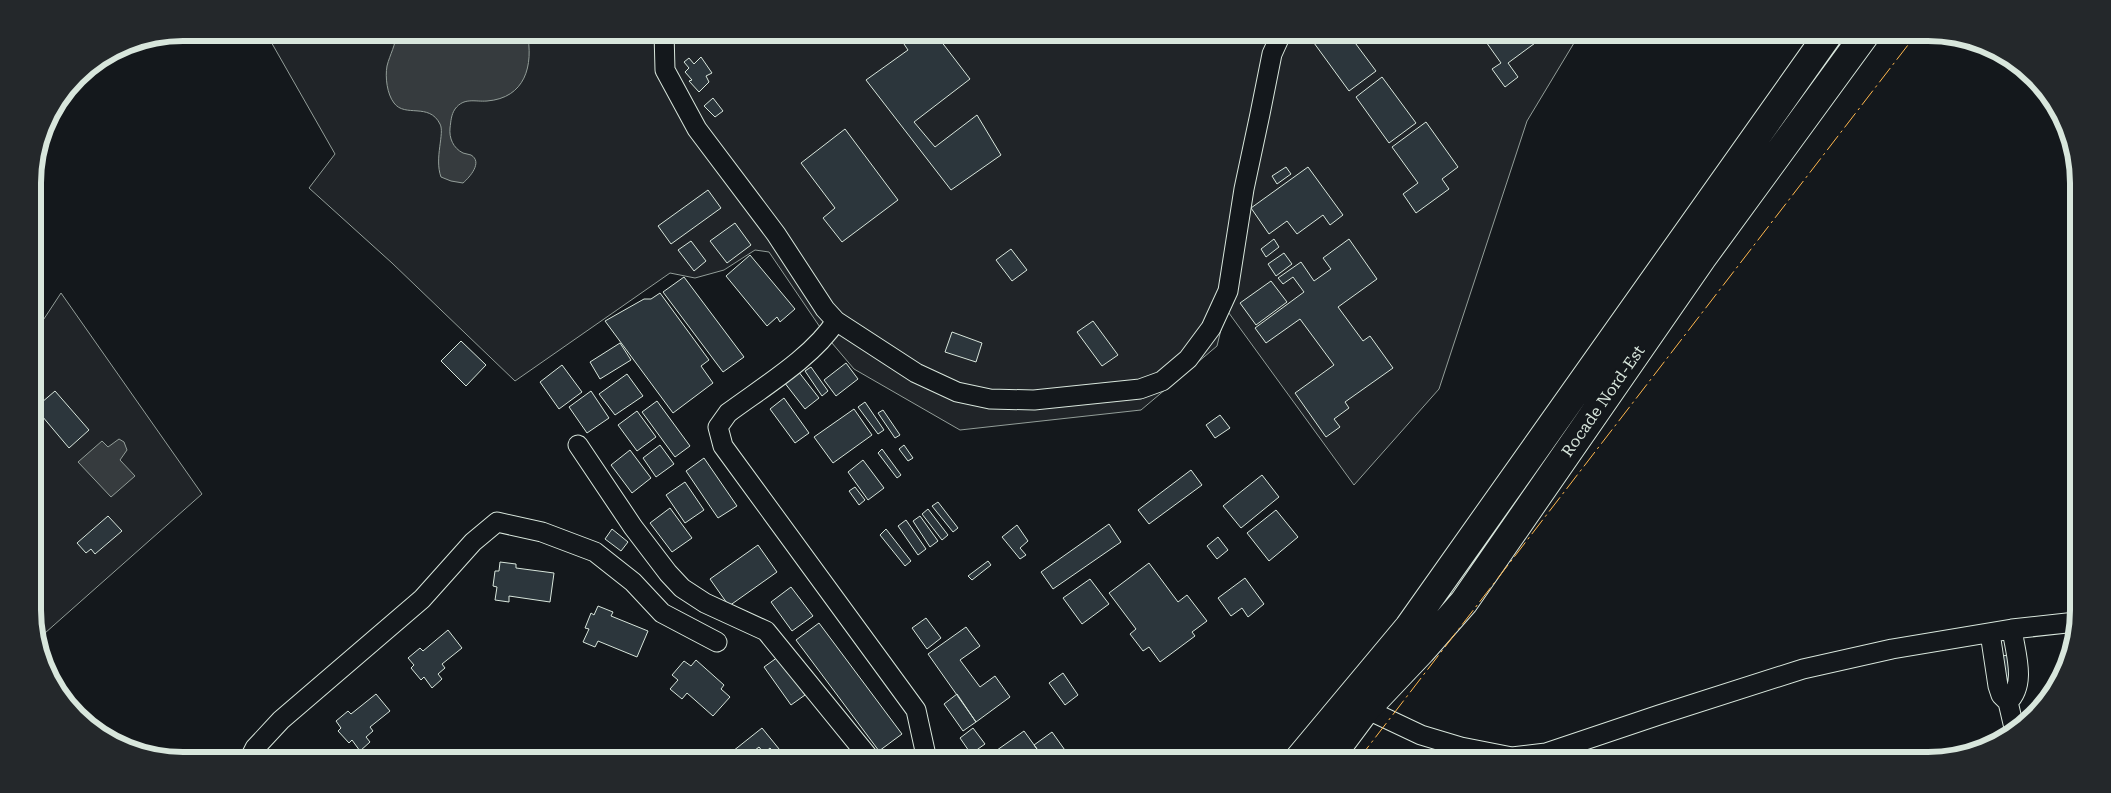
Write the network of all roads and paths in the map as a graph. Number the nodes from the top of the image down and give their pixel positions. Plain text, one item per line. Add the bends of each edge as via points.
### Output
1 (664, 41) edge
2 (1278, 41) edge
3 (1824, 41) edge
4 (1860, 41) edge
5 (836, 321) junction
6 (578, 445) dead end
7 (2069, 623) edge
8 (2012, 629) junction
9 (1990, 632) junction
10 (717, 642) dead end
11 (2008, 702) junction
12 (1366, 709) junction
13 (2013, 723) edge
14 (1305, 751) edge
15 (1334, 751) edge
16 (1483, 751) edge
17 (1551, 751) edge
18 (253, 752) edge
19 (864, 752) edge
20 (926, 752) edge

1 - 5 street via 665,70 697,129
2 - 5 street via 1272,54 1244,190 1228,291 1211,328 1188,359 1162,381 1140,389 1034,400 990,399 957,392 916,373
3 - 14 highway, Rocade Nord-Est via 1409,627
4 - 12 highway, Rocade Nord-Est via 1697,266 1464,602
5 - 20 street via 810,351 728,413 718,427 723,446 916,710
6 - 19 street via 633,528 682,588 705,604 766,631
7 - 8 street
8 - 9 street
8 - 11 street via 2019,678 2018,689
9 - 11 street via 1998,686
9 - 17 street via 1803,669
10 - 18 street via 662,613 633,582 595,552 542,532 497,522 473,542 422,599 281,720
11 - 13 street
12 - 15 highway, Rocade Nord-Est
12 - 16 street via 1421,735

